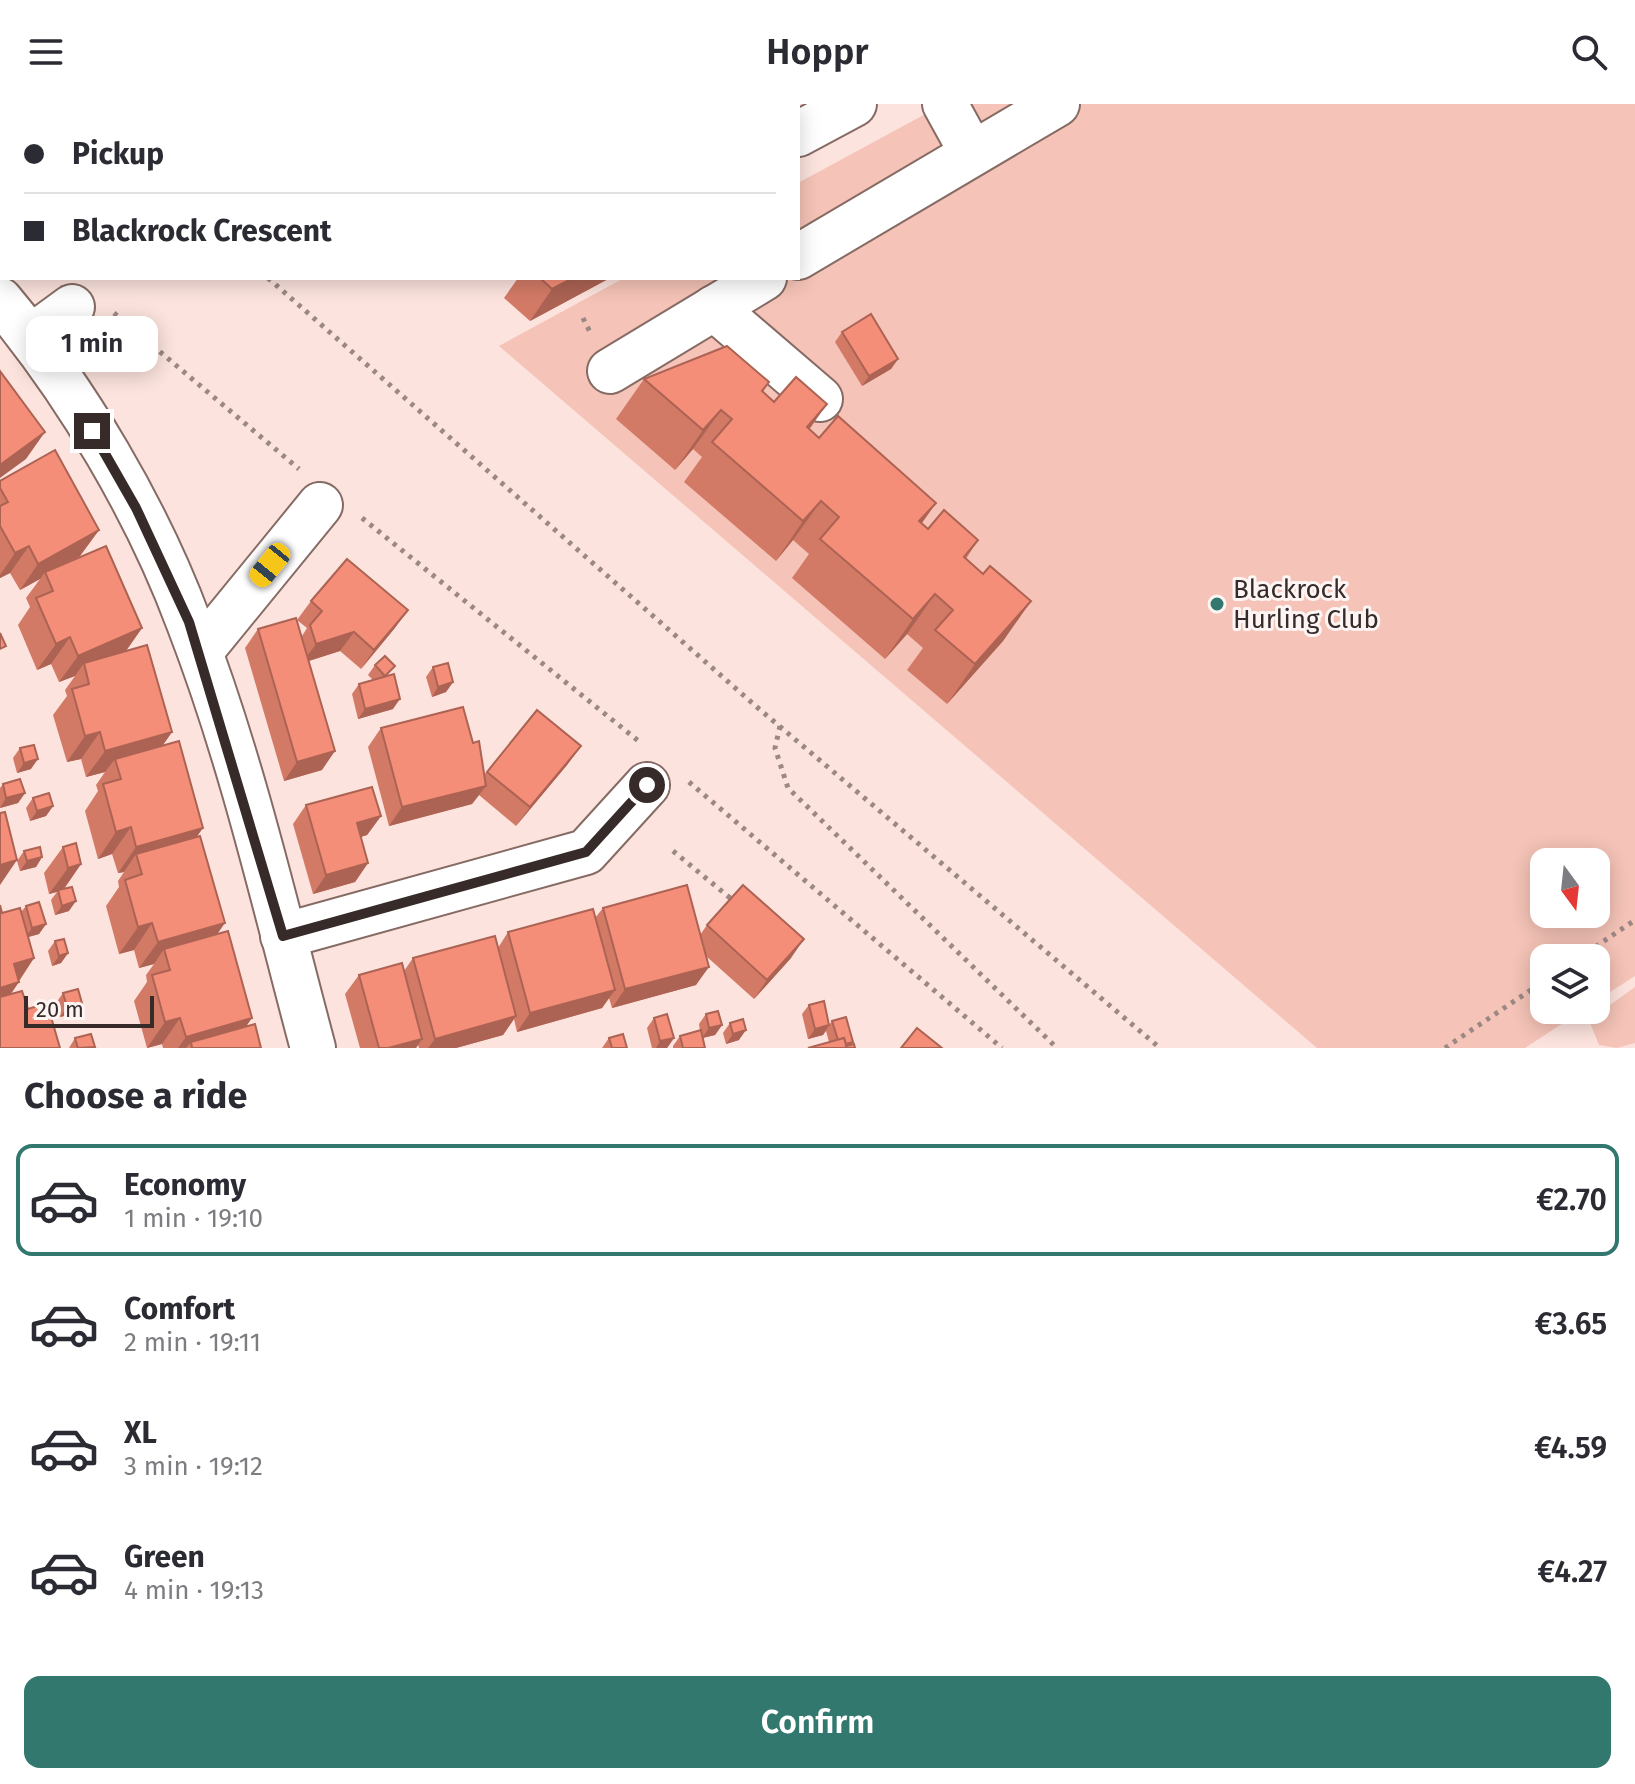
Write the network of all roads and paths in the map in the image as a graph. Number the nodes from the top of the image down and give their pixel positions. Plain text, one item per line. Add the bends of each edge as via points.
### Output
1 (854, 104) edge
2 (945, 104) edge
3 (1057, 104) edge
4 (800, 133) edge
5 (972, 153) junction
6 (800, 256) edge
7 (270, 280) edge
8 (761, 280) edge
9 (0, 300) edge
10 (90, 308) joint
11 (714, 308) junction
12 (583, 318) dead end
13 (31, 337) junction
14 (610, 371) joint
15 (820, 399) edge
16 (328, 498) junction
17 (200, 652) junction
18 (780, 726) junction
19 (656, 767) junction
20 (673, 851) dead end
21 (741, 907) edge
22 (1635, 920) edge
23 (283, 936) junction
24 (1600, 944) edge
25 (1530, 990) edge
26 (313, 1048) edge
27 (1002, 1048) edge
28 (1057, 1048) edge
29 (1160, 1048) edge
30 (1445, 1048) edge

1 - 4 street
2 - 5 street
3 - 5 street
5 - 6 street
7 - 18 path
8 - 11 street
9 - 13 street
10 - 13 street
10 - 16 path
11 - 14 street
11 - 15 street
12 - 14 path
13 - 17 street via 136,508
16 - 17 street
16 - 19 path
17 - 23 street
18 - 28 path via 775,748 788,788
18 - 29 path
19 - 23 street via 586,852
19 - 27 path
20 - 21 path
22 - 24 path
23 - 26 street
25 - 30 path

